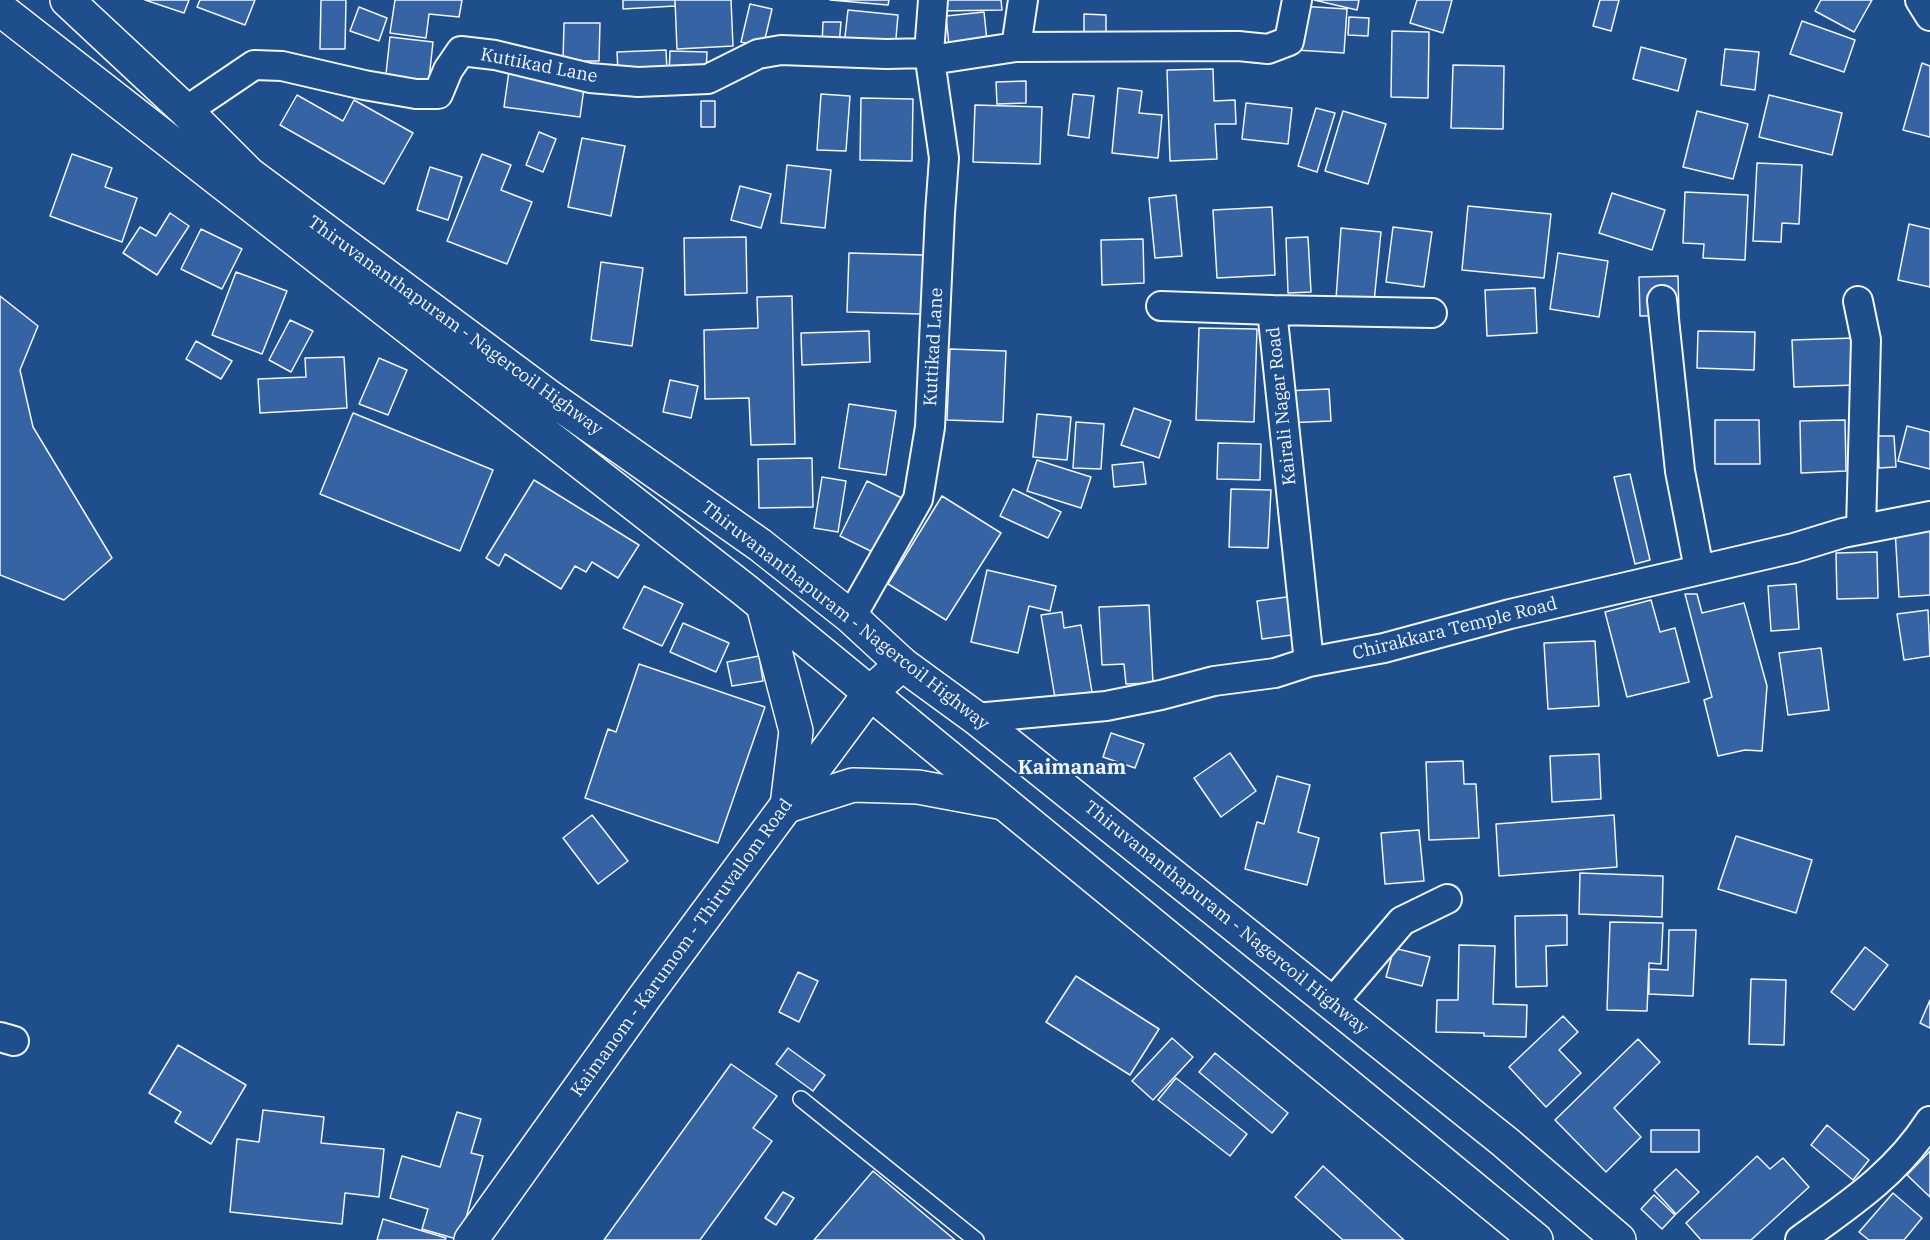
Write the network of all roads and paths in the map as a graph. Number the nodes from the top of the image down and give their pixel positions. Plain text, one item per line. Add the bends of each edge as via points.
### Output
1 (67, 0) edge
2 (933, 0) edge
3 (1023, 0) edge
4 (1297, 0) edge
5 (1920, 0) edge
6 (0, 9) edge
7 (1930, 16) edge
8 (1016, 47) junction
9 (930, 56) junction
10 (186, 111) junction
11 (1662, 300) dead end
12 (1858, 301) dead end
13 (1161, 306) dead end
14 (1272, 310) junction
15 (1432, 313) dead end
16 (1930, 516) edge
17 (1861, 530) junction
18 (1699, 570) junction
19 (764, 605) junction
20 (851, 617) junction
21 (1309, 662) junction
22 (902, 664) junction
23 (870, 693) junction
24 (976, 718) junction
25 (1004, 803) junction
26 (786, 806) junction
27 (1447, 899) dead end
28 (1332, 1003) junction
29 (801, 1099) dead end
30 (1930, 1121) edge
31 (471, 1240) edge
32 (976, 1240) edge
33 (1536, 1240) edge
34 (1619, 1240) edge
35 (1800, 1240) edge

1 - 10 main road, Thiruvananthapuram - Nagercoil Highway
2 - 9 street, Kuttikad Lane
3 - 8 street
4 - 8 street, Kuttikad Lane via 1289,41 1268,49
5 - 7 street
6 - 19 main road, Thiruvananthapuram - Nagercoil Highway
8 - 9 street, Kuttikad Lane
9 - 10 street, Kuttikad Lane via 781,50 758,54 708,79 638,82 590,78 495,55 461,51 438,94 416,94 282,66 254,65
9 - 20 street, Kuttikad Lane via 944,158 930,427 918,500
10 - 20 main road, Thiruvananthapuram - Nagercoil Highway via 249,174 548,396 760,545
11 - 18 street via 1680,471
12 - 17 street via 1866,340
13 - 14 street
14 - 15 street, Kairali Nagar Road
14 - 21 street, Kairali Nagar Road
16 - 17 street, Chirakkara Temple Road
17 - 18 street, Chirakkara Temple Road
18 - 21 street, Chirakkara Temple Road via 1384,648
19 - 23 main road, Thiruvananthapuram - Nagercoil Highway
19 - 26 main road via 796,731
20 - 22 main road, Thiruvananthapuram - Nagercoil Highway
21 - 24 street, Chirakkara Temple Road via 1275,673 1214,681 1106,706
22 - 23 main road, Kaimanom - Karumom - Thiruvallom Road
22 - 24 main road, Thiruvananthapuram - Nagercoil Highway
23 - 25 main road, Thiruvananthapuram - Nagercoil Highway
23 - 26 main road, Kaimanom - Karumom - Thiruvallom Road
24 - 28 main road, Thiruvananthapuram - Nagercoil Highway
25 - 26 main road via 918,787 853,785
25 - 33 main road, Thiruvananthapuram - Nagercoil Highway
26 - 31 main road, Kaimanom - Karumom - Thiruvallom Road
27 - 28 street via 1402,921
28 - 34 main road, Thiruvananthapuram - Nagercoil Highway via 1506,1142
29 - 32 lane
30 - 35 street via 1891,1171

